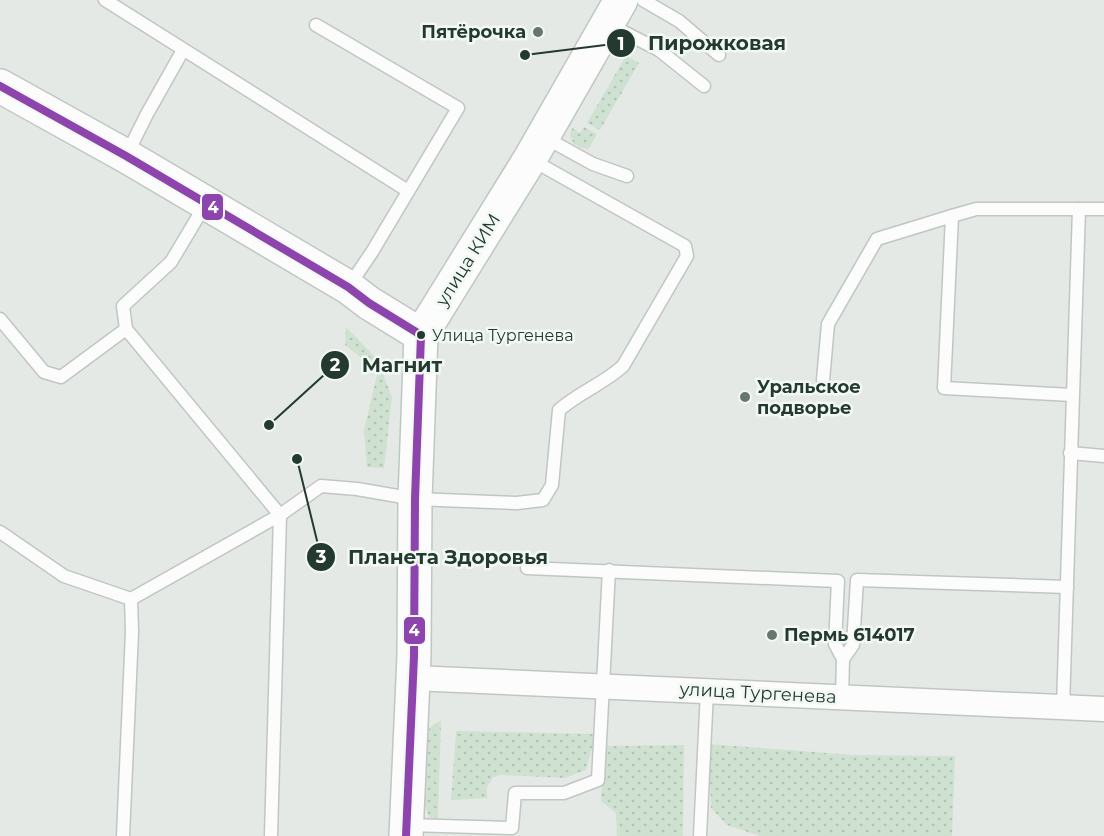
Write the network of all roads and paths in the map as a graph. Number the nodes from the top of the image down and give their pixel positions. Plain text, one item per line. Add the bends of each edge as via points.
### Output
1 (105, 0) edge
2 (643, 0) edge
3 (614, 12) edge
4 (316, 25) dead end
5 (183, 50) junction
6 (719, 54) dead end
7 (0, 86) edge
8 (704, 86) dead end
9 (537, 148) junction
10 (126, 156) junction
11 (627, 176) dead end
12 (408, 191) junction
13 (206, 204) junction
14 (1079, 209) junction
15 (1104, 209) edge
16 (952, 216) junction
17 (348, 287) junction
18 (0, 319) edge
19 (126, 329) junction
20 (421, 335) junction
21 (823, 380) dead end
22 (1072, 395) junction
23 (1070, 453) junction
24 (1104, 456) edge
25 (415, 499) junction
26 (280, 515) junction
27 (0, 532) edge
28 (527, 568) dead end
29 (609, 570) junction
30 (1067, 587) junction
31 (131, 599) junction
32 (843, 659) junction
33 (413, 678) junction
34 (604, 686) junction
35 (707, 691) junction
36 (842, 697) junction
37 (1063, 707) junction
38 (1104, 709) edge
39 (406, 830) edge
40 (123, 836) edge
41 (271, 836) edge
42 (699, 836) edge

1 - 5 lane
2 - 6 lane via 679,21
3 - 8 lane
3 - 9 street, улица КИМ
4 - 12 lane via 458,108
5 - 10 lane
5 - 12 lane
7 - 10 street
9 - 11 lane
9 - 20 street, улица КИМ
9 - 25 lane via 685,246 687,256 623,366 560,410 552,485 543,500 517,503
10 - 13 street
12 - 17 lane
13 - 17 street
13 - 19 lane via 171,262 123,306
14 - 15 lane
14 - 16 lane via 976,209
14 - 22 lane
16 - 21 lane via 877,239 828,324
16 - 22 lane via 944,388
17 - 20 street
18 - 19 lane via 44,372 61,377
19 - 26 lane
20 - 25 street, улица КИМ
22 - 23 lane
23 - 24 lane
23 - 30 lane
25 - 26 lane via 321,486
25 - 33 street, улица КИМ
26 - 31 lane
26 - 41 lane
27 - 31 lane via 64,576
28 - 29 lane
29 - 32 lane via 838,581 835,644
29 - 34 lane
30 - 32 lane via 857,580 853,645
30 - 37 lane
31 - 40 lane
32 - 36 lane
33 - 34 street, улица Тургенева
33 - 39 street, улица КИМ
34 - 35 street, улица Тургенева
34 - 39 lane via 598,780 564,793 515,793 512,828
35 - 36 street, улица Тургенева
35 - 42 lane
36 - 37 street, улица Тургенева
37 - 38 street, улица Тургенева

